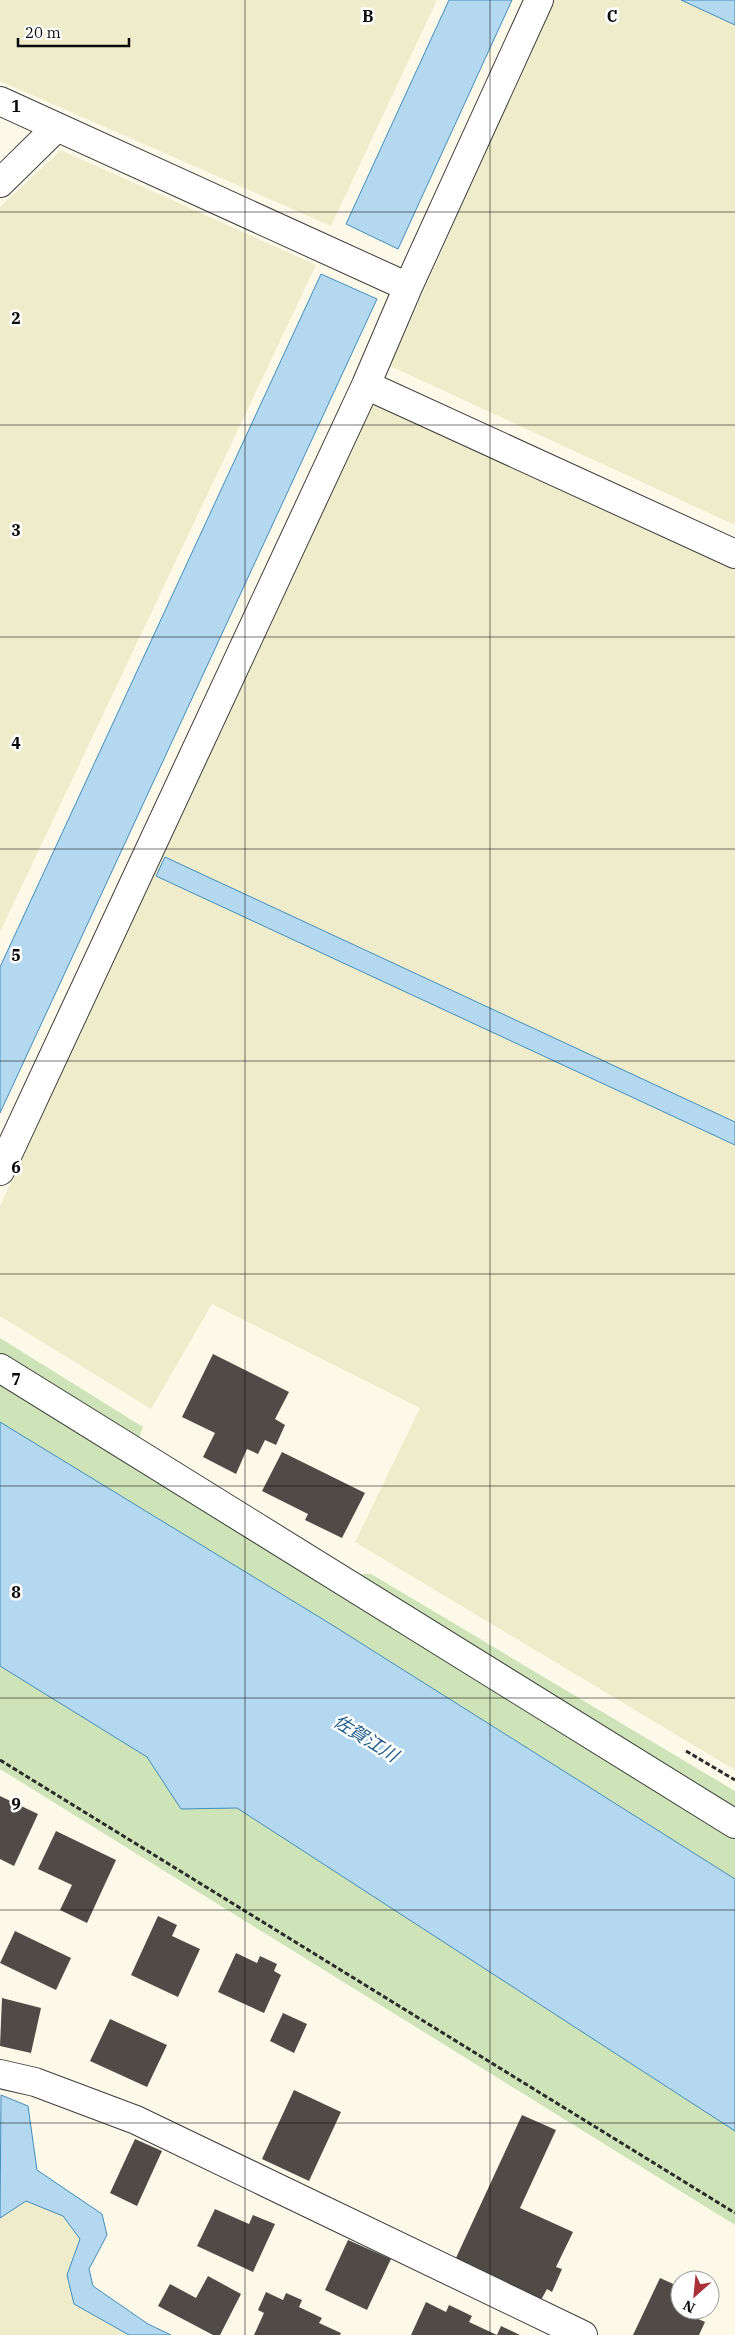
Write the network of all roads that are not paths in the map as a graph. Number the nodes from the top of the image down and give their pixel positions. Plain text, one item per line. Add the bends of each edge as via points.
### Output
1 (539, 0) edge
2 (0, 101) edge
3 (57, 126) junction
4 (0, 183) edge
5 (408, 286) junction
6 (366, 385) junction
7 (735, 554) edge
8 (0, 1171) edge
9 (0, 1368) edge
10 (735, 1824) edge
11 (0, 2074) edge
12 (544, 2327) edge
13 (582, 2335) edge

1 - 5 street
2 - 3 street
3 - 4 street
3 - 5 street
5 - 6 street
6 - 7 street
6 - 8 street
9 - 10 street
11 - 12 street via 35,2082 136,2120
12 - 13 street

